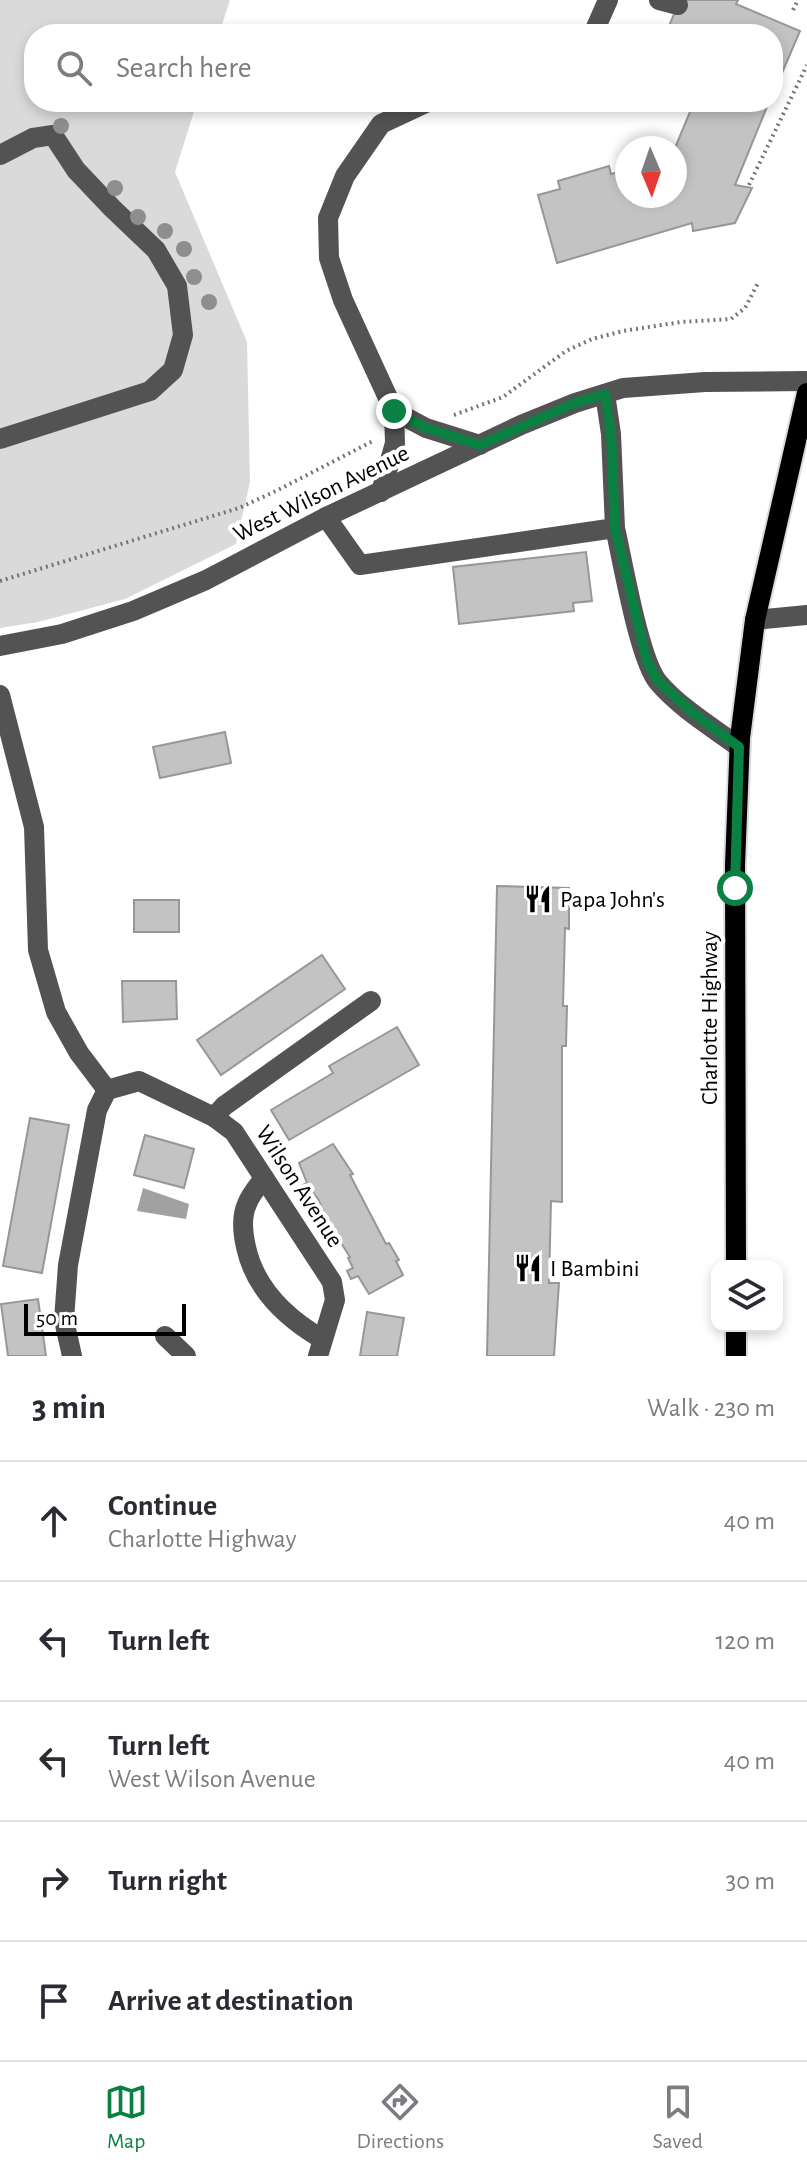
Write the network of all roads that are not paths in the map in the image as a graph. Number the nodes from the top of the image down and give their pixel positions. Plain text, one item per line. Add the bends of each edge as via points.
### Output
1 (608, 0) edge
2 (597, 24) edge
3 (407, 112) edge
4 (0, 155) edge
5 (807, 381) edge
6 (807, 393) edge
7 (605, 394) junction
8 (394, 411) junction
9 (0, 439) edge
10 (480, 445) junction
11 (381, 492) junction
12 (326, 517) junction
13 (615, 528) junction
14 (807, 615) edge
15 (755, 620) junction
16 (0, 646) edge
17 (0, 695) edge
18 (739, 747) junction
19 (371, 1001) dead end
20 (107, 1090) junction
21 (214, 1117) junction
22 (264, 1178) junction
23 (736, 1260) edge
24 (736, 1332) edge
25 (165, 1336) dead end
26 (320, 1348) edge
27 (72, 1356) edge
28 (186, 1356) edge
29 (736, 1356) edge

1 - 2 street
3 - 8 street via 381,124 345,176 328,218 329,258 343,300
4 - 9 street via 33,138 53,135 76,170 156,250 177,286 183,335 173,370 150,391
5 - 7 street, West Wilson Avenue via 705,382
6 - 15 main road, Charlotte Highway
7 - 10 street, West Wilson Avenue
7 - 13 street
8 - 10 street via 426,428
8 - 11 street via 395,443
10 - 11 street, West Wilson Avenue
11 - 12 street, West Wilson Avenue
12 - 13 street via 360,565
12 - 16 street, West Wilson Avenue via 206,580 133,611 62,634
13 - 18 street via 652,673
14 - 15 street
15 - 18 main road, Charlotte Highway
17 - 20 street via 34,827 38,950 56,1012
18 - 23 main road, Charlotte Highway
19 - 21 street
20 - 21 street, Wilson Avenue via 139,1081
20 - 27 street via 97,1110 68,1265 64,1320
21 - 22 street, Wilson Avenue via 234,1132
22 - 26 street, Wilson Avenue via 332,1282 335,1300
22 - 26 street via 246,1205 243,1232 249,1263 260,1285
24 - 29 main road
25 - 28 street

